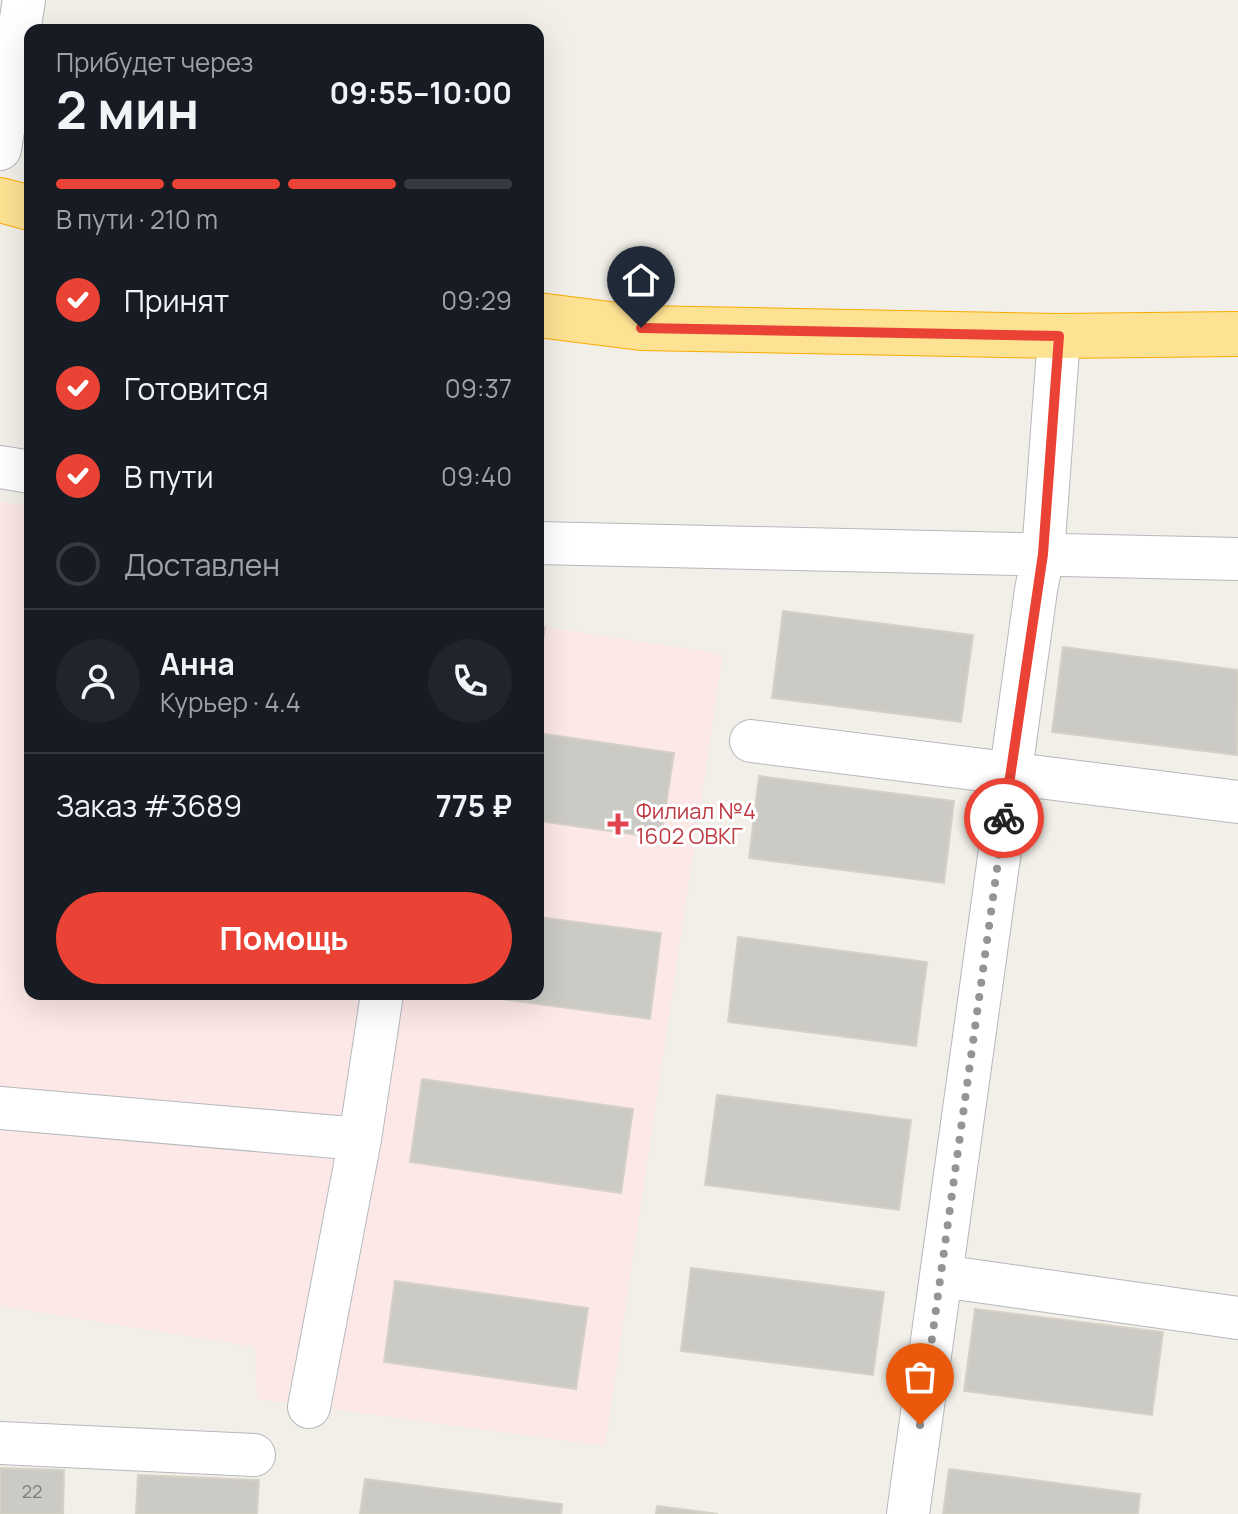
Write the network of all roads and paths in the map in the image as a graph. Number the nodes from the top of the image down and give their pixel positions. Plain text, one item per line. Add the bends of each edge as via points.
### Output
1 (24, 0) edge
2 (0, 149) edge
3 (0, 200) edge
4 (24, 206) edge
5 (544, 316) edge
6 (1238, 334) edge
7 (1059, 336) junction
8 (0, 467) edge
9 (24, 471) edge
10 (544, 543) edge
11 (1043, 554) junction
12 (1238, 559) edge
13 (751, 741) dead end
14 (1011, 771) junction
15 (1238, 802) edge
16 (381, 1000) edge
17 (0, 1108) edge
18 (360, 1139) junction
19 (941, 1276) junction
20 (1238, 1318) edge
21 (309, 1407) dead end
22 (0, 1443) edge
23 (254, 1455) dead end
24 (908, 1514) edge

1 - 2 lane
3 - 4 highway
5 - 7 highway via 641,328
6 - 7 highway
7 - 11 lane
8 - 9 lane
10 - 11 lane
11 - 12 lane
11 - 14 lane
13 - 14 lane
14 - 15 lane
14 - 19 lane
16 - 18 lane
17 - 18 lane
18 - 21 lane
19 - 20 lane
19 - 24 lane
22 - 23 lane

